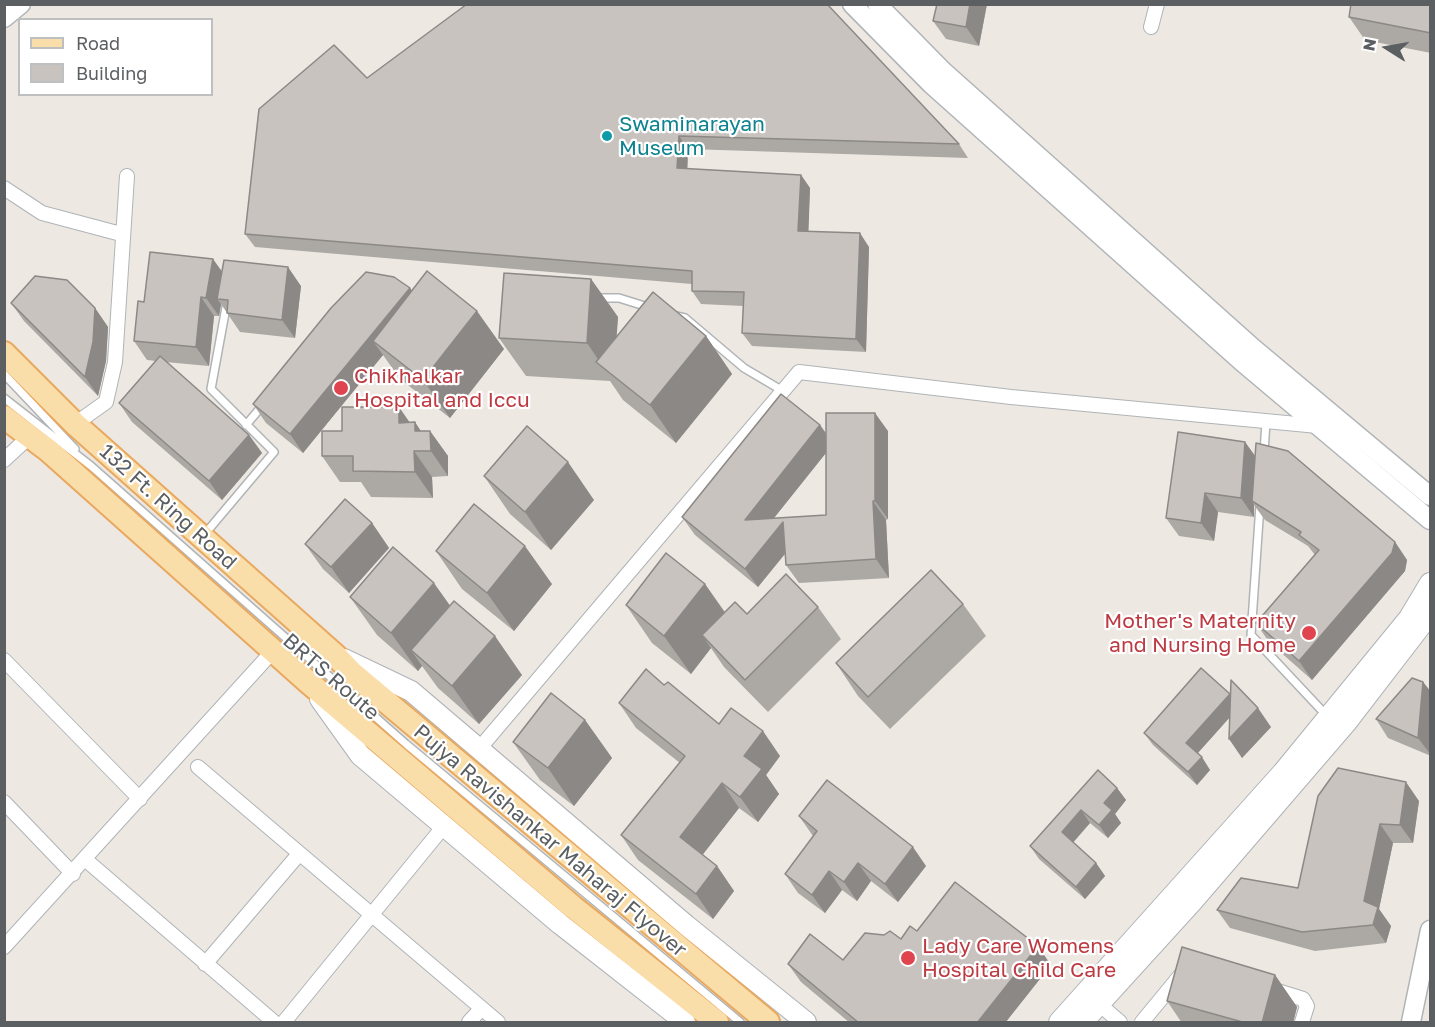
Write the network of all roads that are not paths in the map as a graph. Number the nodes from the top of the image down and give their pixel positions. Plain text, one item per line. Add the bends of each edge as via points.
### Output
1 (21, 4) edge
2 (852, 4) edge
3 (877, 4) edge
4 (1156, 4) edge
5 (4, 18) edge
6 (1151, 27) dead end
7 (127, 176) dead end
8 (4, 188) edge
9 (121, 234) junction
10 (229, 295) edge
11 (587, 298) edge
12 (4, 354) edge
13 (4, 374) edge
14 (783, 391) junction
15 (4, 398) edge
16 (268, 399) edge
17 (4, 417) edge
18 (1266, 422) junction
19 (75, 424) junction
20 (246, 425) junction
21 (1318, 426) junction
22 (30, 436) junction
23 (4, 460) edge
24 (91, 466) junction
25 (1263, 466) edge
26 (1431, 496) edge
27 (1260, 500) edge
28 (1431, 520) edge
29 (202, 537) junction
30 (1431, 583) edge
31 (1431, 614) edge
32 (273, 651) junction
33 (336, 656) junction
34 (4, 660) edge
35 (307, 681) junction
36 (1328, 717) junction
37 (479, 749) junction
38 (198, 767) dead end
39 (140, 799) junction
40 (4, 802) edge
41 (444, 826) junction
42 (299, 854) junction
43 (86, 860) junction
44 (73, 874) junction
45 (371, 916) junction
46 (1431, 930) edge
47 (6, 942) edge
48 (205, 964) junction
49 (1195, 967) edge
50 (1258, 985) edge
51 (1099, 1004) junction
52 (481, 1009) junction
53 (274, 1023) edge
54 (284, 1023) edge
55 (469, 1023) edge
56 (498, 1023) edge
57 (685, 1023) edge
58 (717, 1023) edge
59 (740, 1023) edge
60 (768, 1023) edge
61 (806, 1023) edge
62 (1059, 1023) edge
63 (1083, 1023) edge
64 (1120, 1023) edge
65 (1142, 1023) edge
66 (1302, 1023) edge
67 (1412, 1023) edge

1 - 5 street
2 - 21 street via 931,84
3 - 26 street via 943,71 1253,348
4 - 6 street
7 - 9 street
8 - 9 street via 42,213
9 - 19 street via 115,362 106,402
10 - 20 lane via 211,389
11 - 14 lane via 619,298 685,318 744,368
12 - 19 main road, 132 Ft. Ring Road
13 - 24 lane, BRTS Route
14 - 18 street via 799,372 1011,398
14 - 37 street
15 - 24 lane, BRTS Route
16 - 20 lane
17 - 22 main road, 132 Ft. Ring Road
18 - 21 street
18 - 25 lane
19 - 29 main road, 132 Ft. Ring Road
20 - 29 lane via 274,452
21 - 28 street
22 - 23 street
22 - 32 main road, 132 Ft. Ring Road
24 - 59 lane, BRTS Route via 406,744
27 - 36 lane via 1251,635
29 - 33 main road, 132 Ft. Ring Road
30 - 36 main road via 1409,618
31 - 51 main road via 1347,722
32 - 35 main road, 132 Ft. Ring Road
32 - 39 street
33 - 37 main road via 411,692
33 - 60 main road, Pujya Ravishankar Maharaj Flyover
34 - 39 street
35 - 41 main road via 360,755
35 - 58 main road, Pujya Ravishankar Maharaj Flyover via 573,907
36 - 62 main road
37 - 61 main road
38 - 42 street
39 - 43 street
40 - 44 street
41 - 45 street
41 - 57 main road
42 - 45 street
42 - 48 street
43 - 44 street
43 - 48 street
44 - 47 street
45 - 52 street
45 - 54 street
46 - 67 street
48 - 53 street
49 - 65 street via 1189,967 1174,981
50 - 66 street via 1303,999 1307,1006
51 - 63 main road
51 - 64 street
52 - 55 street
52 - 56 street

